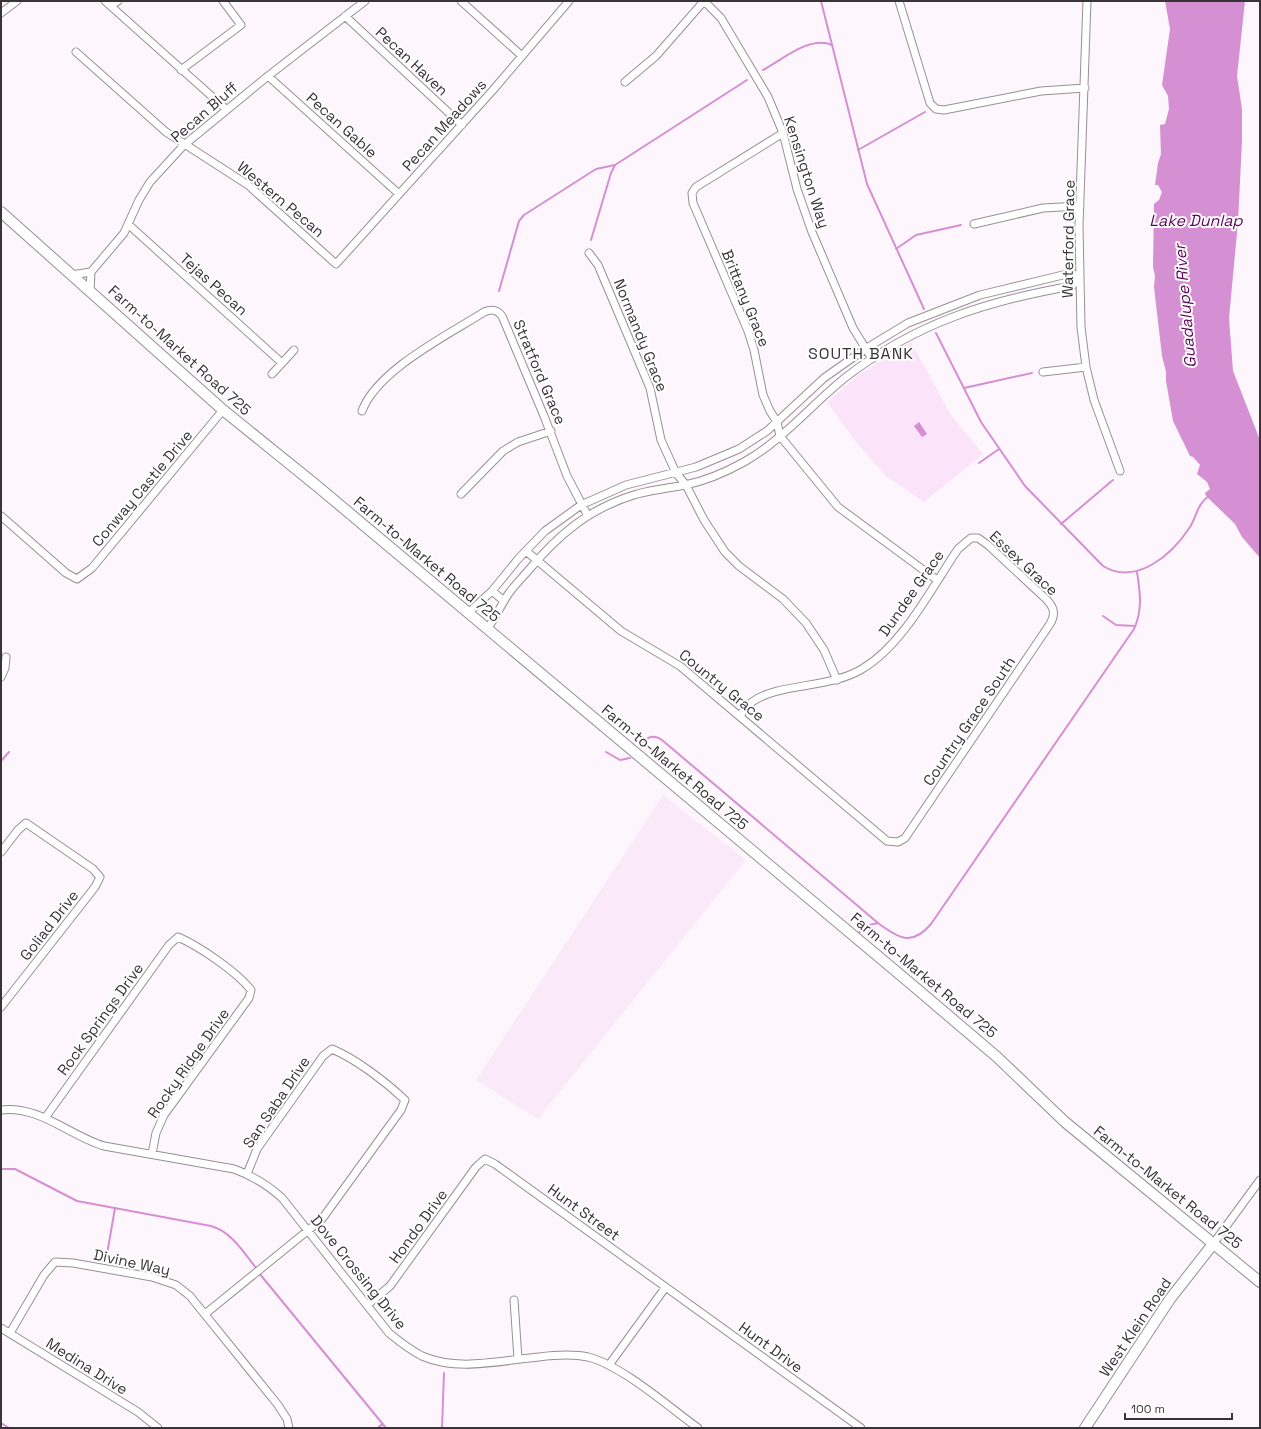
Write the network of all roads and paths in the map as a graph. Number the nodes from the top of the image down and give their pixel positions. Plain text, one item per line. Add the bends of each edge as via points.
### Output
1 (17, 1) edge
2 (105, 1) edge
3 (118, 1) edge
4 (223, 1) edge
5 (365, 1) edge
6 (461, 1) edge
7 (569, 1) edge
8 (704, 1) edge
9 (899, 1) edge
10 (1087, 1) edge
11 (111, 6) junction
12 (1, 13) edge
13 (345, 16) junction
14 (76, 52) dead end
15 (522, 56) junction
16 (181, 70) junction
17 (268, 76) junction
18 (625, 82) dead end
19 (1084, 88) junction
20 (226, 109) junction
21 (462, 124) junction
22 (783, 133) junction
23 (184, 145) junction
24 (398, 194) junction
25 (1080, 206) junction
26 (1, 212) edge
27 (974, 224) dead end
28 (129, 225) junction
29 (589, 253) dead end
30 (336, 264) joint
31 (91, 272) junction
32 (71, 275) junction
33 (1079, 277) junction
34 (90, 291) junction
35 (865, 349) junction
36 (294, 350) dead end
37 (872, 359) junction
38 (282, 362) junction
39 (1086, 367) junction
40 (1043, 372) dead end
41 (272, 374) dead end
42 (223, 410) junction
43 (362, 411) dead end
44 (777, 422) junction
45 (550, 431) junction
46 (780, 436) junction
47 (1120, 471) dead end
48 (676, 473) junction
49 (686, 485) junction
50 (461, 494) dead end
51 (581, 505) junction
52 (1, 516) edge
53 (588, 516) junction
54 (974, 537) joint
55 (526, 551) junction
56 (537, 560) junction
57 (937, 580) junction
58 (492, 591) junction
59 (504, 601) junction
60 (1054, 610) joint
61 (468, 613) junction
62 (487, 629) junction
63 (6, 657) dead end
64 (1, 677) edge
65 (836, 680) junction
66 (740, 716) junction
67 (898, 842) joint
68 (1, 852) edge
69 (178, 937) joint
70 (1, 1007) edge
71 (1, 1110) edge
72 (44, 1118) junction
73 (152, 1154) junction
74 (486, 1159) joint
75 (247, 1174) junction
76 (1260, 1180) edge
77 (309, 1231) junction
78 (1213, 1244) junction
79 (1260, 1282) edge
80 (666, 1288) junction
81 (514, 1300) dead end
82 (367, 1305) junction
83 (205, 1314) junction
84 (1, 1328) edge
85 (10, 1333) junction
86 (518, 1359) junction
87 (609, 1365) junction
88 (158, 1428) edge
89 (289, 1428) edge
90 (698, 1428) edge
91 (861, 1428) edge
92 (1085, 1428) edge

1 - 12 street
2 - 11 street
3 - 11 street
4 - 16 street via 241,25
5 - 13 street, Pecan Bluff
6 - 15 street
7 - 15 street, Pecan Meadows
8 - 18 street via 656,56
8 - 22 street, Kensington Way via 721,18 762,86
9 - 19 street via 930,103 936,109 944,110 1048,90
10 - 19 street, Waterford Grace
11 - 16 street
13 - 17 street, Pecan Bluff
13 - 21 street, Pecan Haven
14 - 23 street, Western Pecan via 151,120
15 - 21 street, Pecan Meadows
16 - 20 street
17 - 20 street, Pecan Bluff
17 - 24 street, Pecan Gable
19 - 25 street, Waterford Grace
20 - 23 street, Pecan Bluff
21 - 24 street, Pecan Meadows
22 - 35 street, Kensington Way via 808,222 853,328
22 - 44 street, Brittany Grace via 698,186 692,193 693,203 748,331 763,395
23 - 28 street, Pecan Bluff via 150,182
23 - 30 street, Western Pecan via 204,155 248,185
24 - 30 street, Pecan Meadows
25 - 27 street via 1043,208
25 - 33 street, Waterford Grace
26 - 32 street, Farm-to-Market Road 725
28 - 31 street, Pecan Bluff
28 - 38 street, Tejas Pecan
29 - 48 street, Normandy Grace via 598,265 650,388 661,440
31 - 32 street
31 - 34 street
32 - 34 street, Farm-to-Market Road 725
33 - 35 street via 1071,273 960,302 908,324
33 - 37 street via 1072,286 1018,296 956,315 904,339
33 - 39 street, Waterford Grace
34 - 42 street, Farm-to-Market Road 725
35 - 37 street, Kensington Way
35 - 44 street via 824,378
36 - 38 street
37 - 46 street via 820,399
38 - 41 street
39 - 40 street
39 - 47 street, Waterford Grace via 1104,430
42 - 52 street, Conway Castle Drive via 92,568 78,579 66,573
42 - 61 street, Farm-to-Market Road 725
43 - 45 street, Stratford Grace via 373,391 397,368 484,312 494,310 502,316
44 - 46 street, Brittany Grace
44 - 48 street via 740,449 709,463
45 - 50 street via 518,442 503,451
45 - 51 street, Stratford Grace
46 - 49 street via 732,468
46 - 57 street, Brittany Grace via 838,507
48 - 49 street, Normandy Grace
48 - 51 street via 626,485
49 - 53 street via 633,496
49 - 65 street, Normandy Grace via 706,524 725,552 739,566 783,599 806,623 824,650
51 - 53 street, Stratford Grace
51 - 55 street via 554,524
53 - 56 street via 563,534
54 - 57 street, Dundee Grace via 958,549
54 - 60 street, Essex Grace via 988,545 1046,599
55 - 56 street, Country Grace
55 - 58 street
56 - 59 street
56 - 66 street, Country Grace via 621,631 672,661
57 - 65 street, Dundee Grace via 888,649 862,669
58 - 59 street
58 - 61 street
59 - 62 street
60 - 67 street, Country Grace South via 1050,624 905,838
61 - 62 street, Farm-to-Market Road 725
62 - 78 street, Farm-to-Market Road 725 via 910,983 997,1057 1065,1122
63 - 64 street
65 - 66 street, Dundee Grace via 764,696 752,702
66 - 67 street, Country Grace via 887,841
68 - 70 street, Goliad Drive via 26,823 93,869 100,877 95,887
69 - 72 street, Rock Springs Drive via 169,945
69 - 73 street, Rocky Ridge Drive via 244,981 251,990 249,998 164,1115 156,1133
71 - 72 street, Dove Crossing Drive via 17,1110
72 - 73 street, Dove Crossing Drive via 97,1144
73 - 75 street, Dove Crossing Drive via 234,1169
74 - 80 street, Hunt Street
74 - 82 street, Hondo Drive via 476,1167 390,1286
75 - 77 street, Dove Crossing Drive via 275,1191
75 - 77 street, San Saba Drive via 257,1149 323,1056 332,1049 344,1054 397,1092 404,1100 401,1110 328,1213
76 - 78 street
77 - 82 street, Dove Crossing Drive
77 - 83 street
78 - 79 street, Farm-to-Market Road 725
78 - 92 street, West Klein Road via 1170,1299
80 - 87 street
80 - 91 street, Hunt Drive
81 - 86 street
82 - 86 street, Dove Crossing Drive via 390,1333 407,1348 434,1360 468,1364
83 - 85 street, Divine Way via 190,1296 168,1281 55,1262 44,1275
83 - 89 street, Divine Way via 278,1405
84 - 85 street, Medina Drive
85 - 88 street, Medina Drive via 138,1412
86 - 87 street, Dove Crossing Drive via 556,1355 583,1356
87 - 90 street, Dove Crossing Drive

